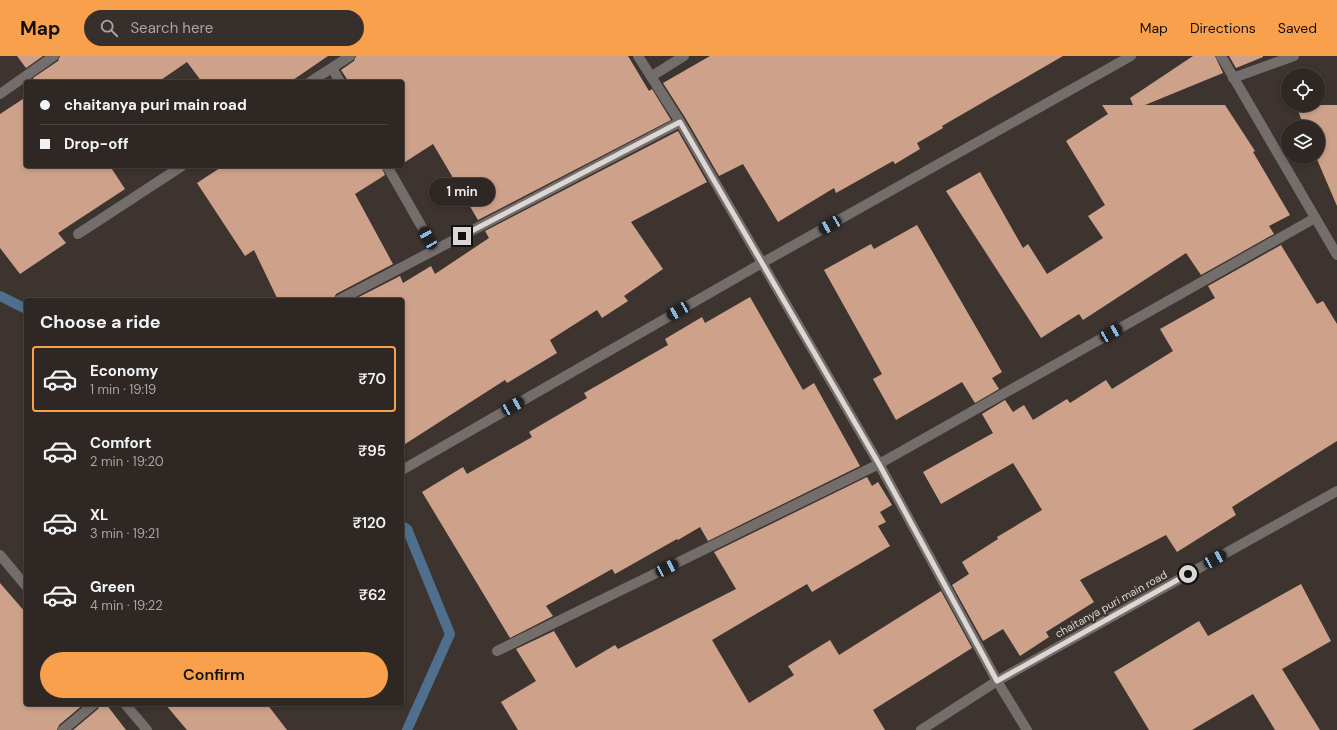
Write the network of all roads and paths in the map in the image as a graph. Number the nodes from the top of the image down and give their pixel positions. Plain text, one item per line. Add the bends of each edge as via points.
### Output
1 (54, 56) edge
2 (350, 56) edge
3 (638, 56) edge
4 (684, 56) edge
5 (1131, 56) edge
6 (1221, 56) edge
7 (1294, 56) edge
8 (332, 68) junction
9 (652, 76) junction
10 (1233, 78) junction
11 (313, 80) edge
12 (339, 80) edge
13 (0, 94) edge
14 (680, 122) junction
15 (179, 168) edge
16 (388, 168) edge
17 (1315, 218) junction
18 (78, 234) dead end
19 (435, 250) junction
20 (1337, 255) edge
21 (762, 263) junction
22 (343, 298) edge
23 (879, 464) junction
24 (404, 469) edge
25 (1337, 491) edge
26 (0, 555) edge
27 (24, 584) edge
28 (497, 651) dead end
29 (997, 681) junction
30 (92, 706) edge
31 (128, 706) edge
32 (63, 730) edge
33 (147, 730) edge
34 (921, 730) edge
35 (1027, 730) edge

1 - 13 street
2 - 8 street
3 - 9 street
4 - 9 street
5 - 21 street
6 - 10 street
7 - 10 street
8 - 11 street
8 - 12 street
9 - 14 street
10 - 17 street
14 - 19 street
14 - 21 street
15 - 18 street
16 - 19 street
17 - 20 street
17 - 23 street
19 - 22 street
21 - 23 street
21 - 24 street
23 - 28 street
23 - 29 street
25 - 29 street, chaitanya puri main road
26 - 27 street
29 - 34 street, chaitanya puri main road
29 - 35 street
30 - 32 street
31 - 33 street

